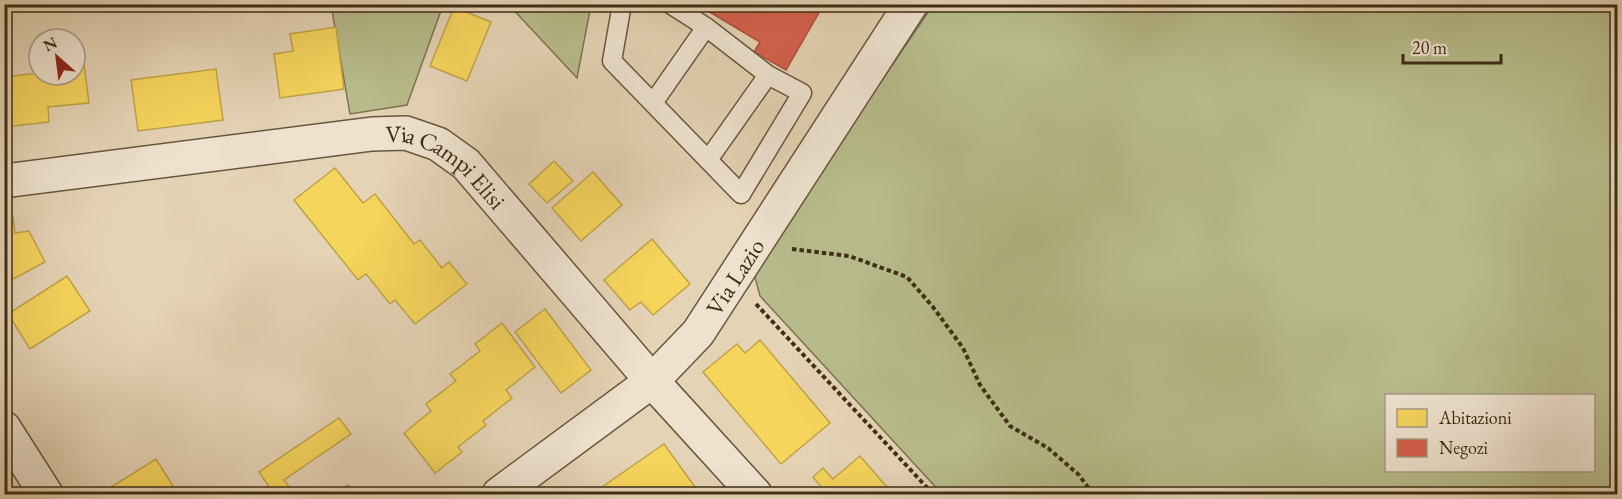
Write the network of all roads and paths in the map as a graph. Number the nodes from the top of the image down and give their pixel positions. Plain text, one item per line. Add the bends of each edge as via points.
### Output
1 (622, 4) edge
2 (670, 4) edge
3 (911, 4) edge
4 (706, 27) junction
5 (768, 75) junction
6 (653, 103) junction
7 (708, 160) junction
8 (4, 181) edge
9 (759, 239) junction
10 (733, 280) junction
11 (652, 381) junction
12 (4, 428) edge
13 (46, 495) edge
14 (499, 495) edge
15 (756, 495) edge
16 (933, 495) edge
17 (1093, 495) edge

1 - 6 lane via 612,61
2 - 4 lane
3 - 9 street, Via Lazio
4 - 5 lane
4 - 6 lane
5 - 7 lane
5 - 7 lane via 802,93 741,194
6 - 7 lane
8 - 11 street, Via Campi Elisi via 372,134 406,133 438,144 466,164
9 - 10 street, Via Lazio
9 - 17 path via 801,251 849,256 907,277 963,348 980,385 1010,426 1048,448 1079,475
10 - 11 street, Via Lazio via 698,333
10 - 16 path
11 - 14 street, Via Lazio
11 - 15 street, Via Campi Elisi
12 - 13 street

